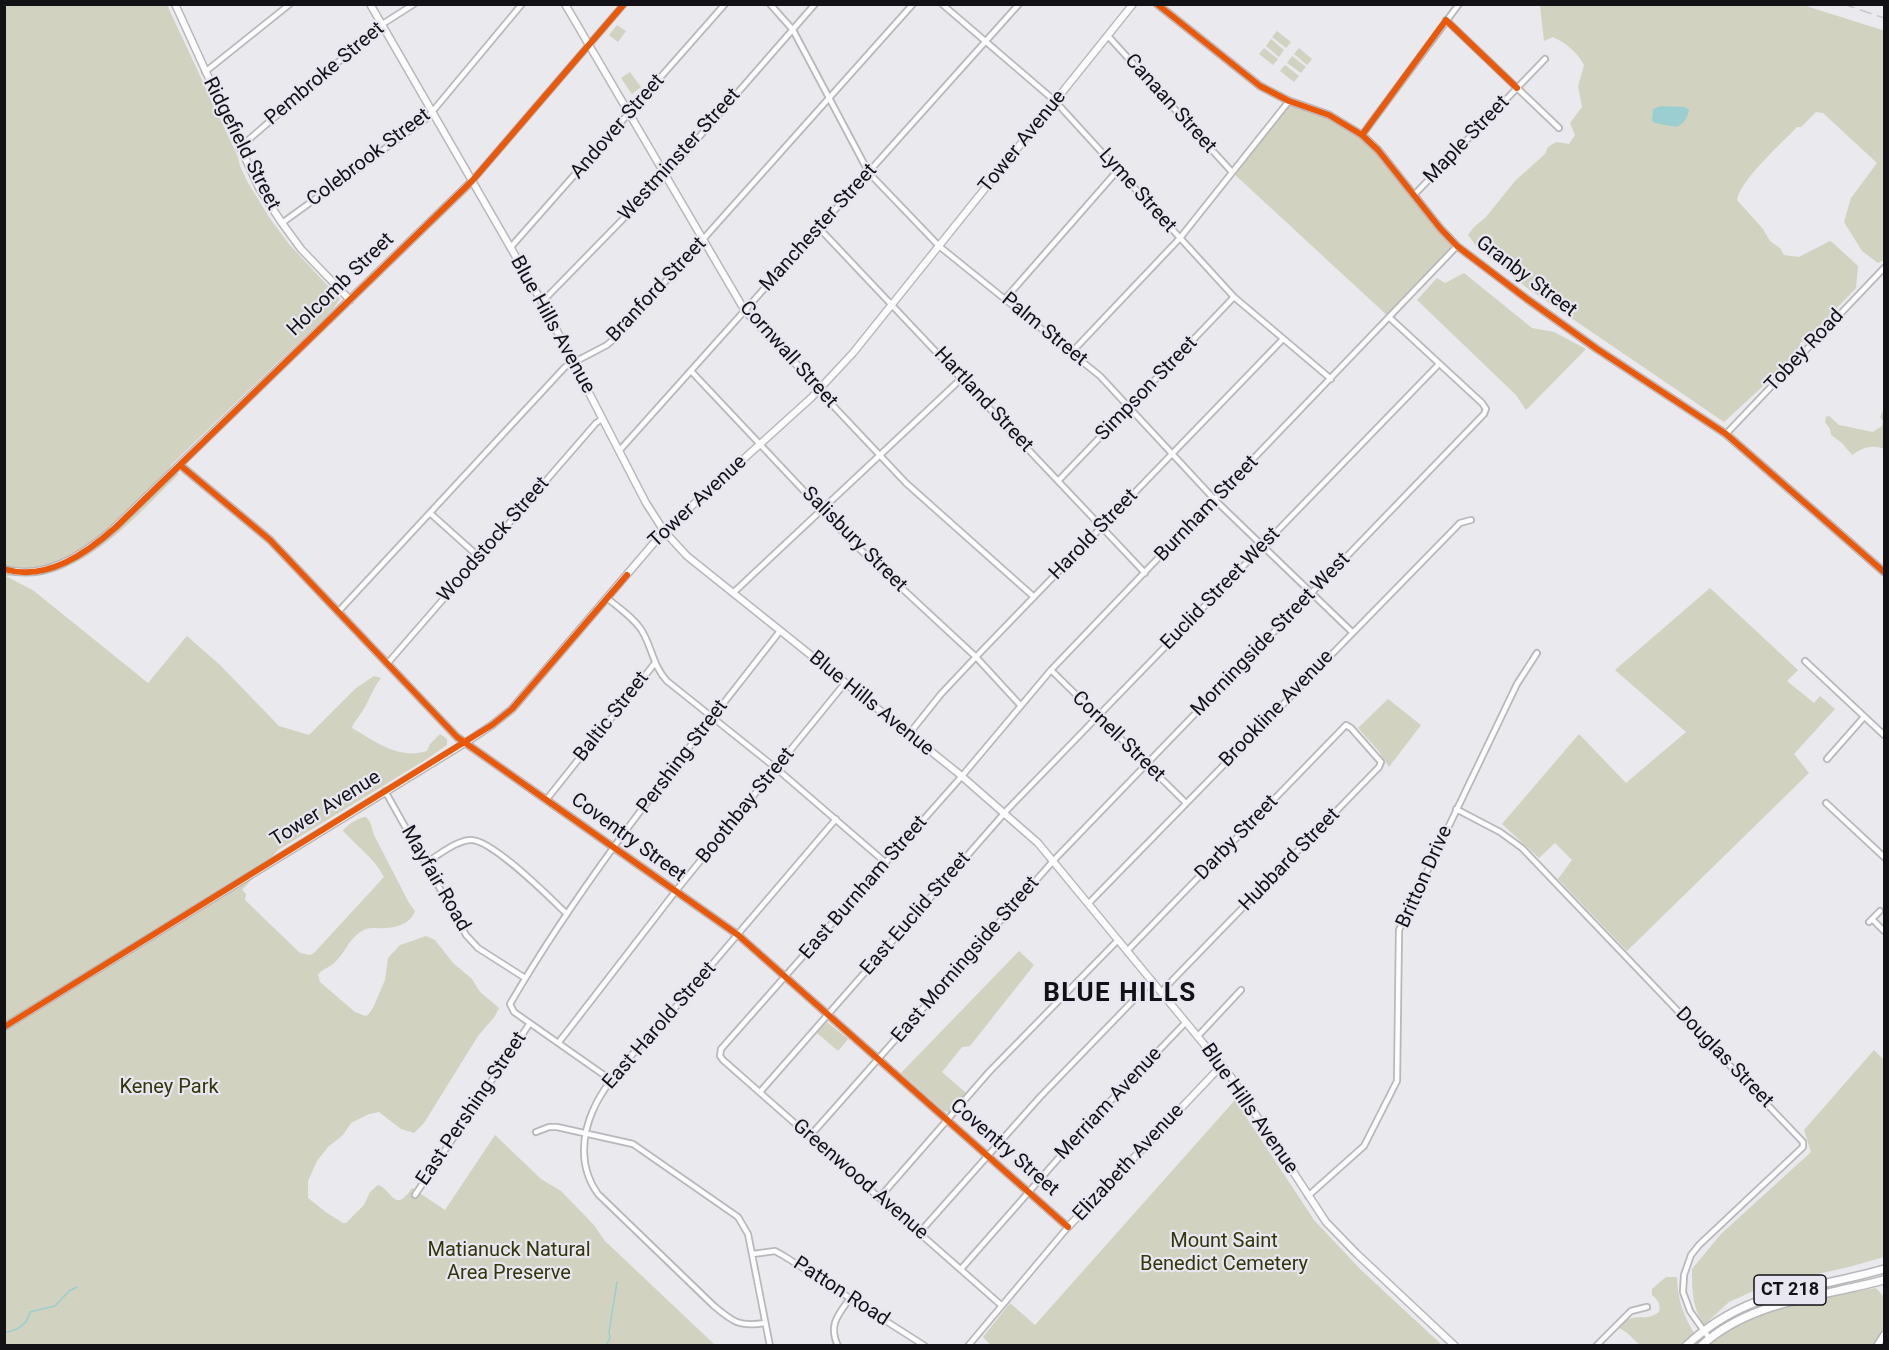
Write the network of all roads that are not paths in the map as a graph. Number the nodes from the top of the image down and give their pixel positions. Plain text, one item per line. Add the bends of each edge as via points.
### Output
1 (175, 4) edge
2 (290, 4) edge
3 (370, 4) edge
4 (414, 4) edge
5 (522, 4) edge
6 (565, 4) edge
7 (624, 4) edge
8 (725, 4) edge
9 (770, 4) edge
10 (815, 4) edge
11 (913, 4) edge
12 (942, 4) edge
13 (1019, 4) edge
14 (1133, 4) edge
15 (1157, 4) edge
16 (1459, 4) edge
17 (1446, 20) junction
18 (381, 25) junction
19 (793, 30) junction
20 (1108, 36) junction
21 (986, 42) junction
22 (589, 45) junction
23 (1545, 59) dead end
24 (205, 72) junction
25 (1517, 88) junction
26 (829, 99) junction
27 (1289, 100) junction
28 (1055, 101) junction
29 (432, 112) junction
30 (629, 114) junction
31 (1559, 128) dead end
32 (1362, 135) junction
33 (239, 148) junction
34 (1118, 170) junction
35 (869, 172) junction
36 (1232, 172) junction
37 (664, 176) junction
38 (472, 181) junction
39 (1414, 195) junction
40 (282, 223) junction
41 (819, 228) junction
42 (1180, 238) junction
43 (703, 240) junction
44 (939, 246) junction
45 (1457, 246) junction
46 (510, 248) junction
47 (1884, 268) edge
48 (1234, 297) junction
49 (1005, 299) junction
50 (350, 300) junction
51 (542, 303) junction
52 (892, 304) junction
53 (745, 311) junction
54 (1389, 318) junction
55 (1283, 339) junction
56 (1071, 353) junction
57 (573, 362) junction
58 (1438, 364) junction
59 (691, 371) junction
60 (962, 378) junction
61 (1331, 379) junction
62 (820, 388) junction
63 (1129, 407) junction
64 (602, 419) junction
65 (1726, 435) junction
66 (761, 444) junction
67 (619, 451) junction
68 (1172, 454) junction
69 (879, 456) junction
70 (180, 465) junction
71 (1059, 480) junction
72 (1215, 500) junction
73 (822, 509) junction
74 (430, 513) junction
75 (1471, 520) dead end
76 (1102, 527) junction
77 (664, 531) junction
78 (1263, 546) junction
79 (479, 557) junction
80 (4, 569) edge
81 (1884, 572) edge
82 (1144, 573) junction
83 (733, 593) junction
84 (1312, 594) junction
85 (1034, 597) junction
86 (607, 598) junction
87 (338, 612) junction
88 (780, 631) junction
89 (1352, 632) junction
90 (1537, 653) dead end
91 (976, 657) junction
92 (1805, 661) dead end
93 (655, 663) junction
94 (387, 664) junction
95 (1051, 670) junction
96 (845, 683) junction
97 (1021, 706) junction
98 (1097, 717) junction
99 (1864, 717) junction
100 (712, 718) junction
101 (1346, 726) joint
102 (909, 734) junction
103 (1884, 735) edge
104 (465, 743) junction
105 (1827, 747) dead end
106 (1833, 752) junction
107 (1827, 759) dead end
108 (1146, 765) junction
109 (777, 769) junction
110 (962, 776) junction
111 (385, 791) junction
112 (547, 799) junction
113 (1186, 802) junction
114 (1827, 803) dead end
115 (1456, 809) junction
116 (1004, 814) junction
117 (836, 819) junction
118 (613, 847) junction
119 (1884, 857) edge
120 (1054, 860) junction
121 (425, 863) junction
122 (886, 863) junction
123 (675, 892) junction
124 (1089, 904) junction
125 (1880, 911) dead end
126 (567, 914) junction
127 (1884, 931) edge
128 (738, 935) junction
129 (1118, 940) junction
130 (1127, 951) junction
131 (785, 977) junction
132 (525, 978) junction
133 (1152, 981) junction
134 (1241, 990) dead end
135 (1161, 992) junction
136 (827, 1014) junction
137 (1186, 1022) junction
138 (530, 1023) junction
139 (4, 1027) edge
140 (1198, 1036) junction
141 (559, 1042) junction
142 (720, 1054) joint
143 (878, 1059) junction
144 (1222, 1065) junction
145 (611, 1080) junction
146 (760, 1092) junction
147 (947, 1119) junction
148 (536, 1132) dead end
149 (587, 1133) junction
150 (810, 1136) junction
151 (988, 1155) junction
152 (1028, 1191) junction
153 (415, 1195) dead end
154 (1308, 1196) junction
155 (880, 1197) junction
156 (1068, 1227) junction
157 (921, 1232) junction
158 (753, 1254) junction
159 (961, 1269) junction
160 (1884, 1269) edge
161 (1884, 1280) edge
162 (850, 1298) junction
163 (1001, 1305) junction
164 (1647, 1307) dead end
165 (765, 1323) junction
166 (1703, 1330) junction
167 (1884, 1335) edge
168 (1709, 1338) junction
169 (770, 1346) edge
170 (838, 1346) edge
171 (925, 1346) edge
172 (968, 1346) edge
173 (1455, 1346) edge
174 (1596, 1346) edge
175 (1686, 1346) edge
176 (1701, 1346) edge
177 (1877, 1346) edge

1 - 24 main road, Ridgefield Street
2 - 24 street
3 - 18 main road, Blue Hills Avenue
4 - 18 street, Pembroke Street
5 - 29 street, Colebrook Street
6 - 22 main road, Cornwall Street
7 - 22 street, Holcomb Street
8 - 30 street, Andover Street
9 - 19 street, Palm Street
10 - 19 street, Westminster Street
11 - 26 street, Branford Street
12 - 21 street, Lyme Street
13 - 21 street, Manchester Street
14 - 20 main road, Tower Avenue
15 - 27 main road, Granby Street via 1260,86
16 - 17 street
17 - 25 street
17 - 32 street
18 - 29 main road, Blue Hills Avenue
18 - 33 street, Pembroke Street
19 - 26 street, Palm Street
19 - 37 street, Westminster Street
20 - 28 main road, Tower Avenue
20 - 36 street, Canaan Street
21 - 28 street, Lyme Street
21 - 35 street, Manchester Street
22 - 30 main road, Cornwall Street
22 - 38 street, Holcomb Street
23 - 25 street, Maple Street
24 - 33 main road, Ridgefield Street
25 - 31 street
25 - 39 street, Maple Street
26 - 35 street, Palm Street
26 - 43 street, Branford Street
27 - 32 main road, Granby Street via 1313,107
27 - 36 street
28 - 34 street, Lyme Street
28 - 44 main road, Tower Avenue
29 - 38 main road, Blue Hills Avenue
29 - 40 street, Colebrook Street
30 - 37 main road, Cornwall Street
30 - 46 street, Andover Street
32 - 39 main road, Granby Street
33 - 40 main road, Ridgefield Street
34 - 42 street, Lyme Street
34 - 49 street
35 - 41 street, Manchester Street
35 - 44 street, Palm Street
36 - 42 street
37 - 43 main road, Cornwall Street
37 - 51 street, Westminster Street
38 - 46 main road, Blue Hills Avenue
38 - 50 main road, Holcomb Street
39 - 45 main road, Granby Street
40 - 50 main road, Ridgefield Street
41 - 52 street, Hartland Street
41 - 53 street, Manchester Street
42 - 48 street, Lyme Street
42 - 56 street
43 - 53 main road, Cornwall Street
43 - 57 street, Branford Street via 614,339
44 - 49 street, Palm Street
44 - 52 main road, Tower Avenue
45 - 54 street, Burnham Street
45 - 65 main road, Granby Street via 1599,350
46 - 51 main road, Blue Hills Avenue
47 - 65 street, Tobey Road
48 - 55 street, Lyme Street
48 - 63 street, Simpson Street
49 - 56 street, Palm Street
50 - 70 main road, Holcomb Street
51 - 57 main road, Blue Hills Avenue
52 - 60 street, Hartland Street
52 - 62 main road, Tower Avenue
53 - 59 street, Manchester Street
53 - 62 main road, Cornwall Street
54 - 58 street
54 - 61 street, Burnham Street
55 - 61 street, Lyme Street
55 - 68 street, Harold Street
56 - 63 street, Palm Street
57 - 64 main road, Blue Hills Avenue
57 - 74 street, Branford Street
58 - 78 street, Euclid Street West
58 - 84 street, Morningside Street West via 1486,409
59 - 66 street, Salisbury Street
59 - 67 street, Manchester Street
60 - 69 street
60 - 71 street, Hartland Street
61 - 72 street, Burnham Street
62 - 66 main road, Tower Avenue
62 - 69 street, Cornwall Street
63 - 68 street, Palm Street
63 - 71 street, Simpson Street
64 - 67 main road, Blue Hills Avenue
64 - 79 street, Woodstock Street
65 - 81 main road, Granby Street
66 - 73 street, Salisbury Street
66 - 77 main road, Tower Avenue
67 - 77 main road, Blue Hills Avenue
68 - 72 street, Palm Street
68 - 76 street, Harold Street
69 - 73 street
69 - 85 street, Cornwall Street
70 - 80 main road, Holcomb Street via 104,538 79,555 33,572
70 - 87 main road, Coventry Street via 264,534
71 - 76 street, Hartland Street
72 - 78 street, Palm Street
72 - 82 street, Burnham Street
73 - 83 street
73 - 91 street, Salisbury Street via 852,542
74 - 79 street
74 - 87 street, Branford Street
75 - 89 street, Brookline Avenue via 1460,523
76 - 82 street, Hartland Street
76 - 85 street, Harold Street
77 - 83 main road, Blue Hills Avenue via 687,556
77 - 86 main road, Tower Avenue
78 - 84 street, Palm Street
78 - 98 street, Euclid Street West
79 - 94 street, Woodstock Street
82 - 95 street, Burnham Street
83 - 88 main road, Blue Hills Avenue
84 - 89 street, Palm Street
84 - 108 street, Morningside Street West
85 - 91 street, Harold Street
86 - 93 street via 638,626
86 - 104 main road, Tower Avenue via 512,709
87 - 94 main road, Coventry Street
88 - 96 main road, Blue Hills Avenue
88 - 100 street, Pershing Street
89 - 113 street, Brookline Avenue
90 - 115 street, Britton Drive via 1517,684
91 - 97 street, Salisbury Street
91 - 102 street, Harold Street
92 - 99 street
93 - 100 street via 667,681
93 - 112 street, Baltic Street
94 - 104 main road, Coventry Street
95 - 97 street, Burnham Street
95 - 98 street, Cornell Street
96 - 102 main road, Blue Hills Avenue
96 - 109 street, Boothbay Street
97 - 110 street, Burnham Street
98 - 108 street, Cornell Street
98 - 116 street, Euclid Street West
99 - 103 street
99 - 106 street
100 - 109 street
100 - 118 street, Pershing Street
101 - 130 street, Darby Street
101 - 135 street, Hubbard Street via 1381,762 1379,767
102 - 110 main road, Blue Hills Avenue
104 - 111 main road, Tower Avenue
104 - 112 main road, Coventry Street
105 - 106 street
106 - 107 street
108 - 113 street, Cornell Street
108 - 120 street, Morningside Street West
109 - 117 street
109 - 123 street, Boothbay Street
110 - 116 main road, Blue Hills Avenue
110 - 122 street, East Burnham Street
111 - 121 street, Mayfair Road
111 - 139 main road, Tower Avenue
112 - 118 main road, Coventry Street
113 - 124 street, Brookline Avenue
114 - 119 street
115 - 154 street, Britton Drive via 1399,930 1397,1081 1364,1146
115 - 166 street, Douglas Street via 1522,848 1803,1142 1803,1147 1691,1255 1683,1292
116 - 120 main road, Blue Hills Avenue
116 - 136 street, East Euclid Street
117 - 122 street
117 - 128 street, East Harold Street
118 - 123 main road, Coventry Street
118 - 126 street, Pershing Street
120 - 124 main road, Blue Hills Avenue
120 - 143 street, East Morningside Street
121 - 126 street via 460,842 480,841
121 - 132 street, Mayfair Road via 471,941
122 - 131 street, East Burnham Street
123 - 128 main road, Coventry Street
123 - 141 street, Boothbay Street
124 - 129 main road, Blue Hills Avenue
125 - 127 street via 1870,921
126 - 132 street, Pershing Street
128 - 131 main road, Coventry Street
128 - 145 street, East Harold Street
129 - 130 main road, Blue Hills Avenue
129 - 147 street
130 - 133 main road, Blue Hills Avenue
131 - 136 main road, Coventry Street
131 - 142 street, East Burnham Street
132 - 138 street, Pershing Street via 510,1004 514,1012
133 - 135 main road, Blue Hills Avenue
133 - 151 street
134 - 140 street
135 - 137 main road, Blue Hills Avenue
136 - 143 main road, Coventry Street
136 - 146 street, East Euclid Street
137 - 140 main road, Blue Hills Avenue
137 - 152 street, Merriam Avenue
138 - 141 street
138 - 153 street, East Pershing Street
140 - 144 main road, Blue Hills Avenue
141 - 145 street
142 - 146 street, Greenwood Avenue
143 - 147 main road, Coventry Street
143 - 150 street, East Morningside Street
144 - 154 main road, Blue Hills Avenue
144 - 156 main road, Elizabeth Avenue
145 - 149 street, East Harold Street via 593,1109
146 - 150 street, Greenwood Avenue
147 - 151 main road, Coventry Street
147 - 155 street
148 - 149 street via 557,1127
149 - 158 street via 633,1144 729,1209 743,1224
149 - 165 street, East Harold Street via 586,1172 603,1200 728,1317 743,1325
150 - 155 street, Greenwood Avenue
151 - 152 main road, Coventry Street
151 - 157 street
152 - 156 main road, Coventry Street
152 - 159 street, Merriam Avenue
154 - 173 main road, Blue Hills Avenue via 1340,1238
155 - 157 street, Greenwood Avenue
156 - 163 street, Elizabeth Avenue
157 - 159 street, Greenwood Avenue
158 - 162 street, Patton Road via 775,1251
158 - 165 street
159 - 163 street, Greenwood Avenue
160 - 166 main road, CT 218 via 1772,1295 1729,1313
161 - 168 main road, CT 218 via 1777,1304
162 - 170 street via 834,1326
162 - 171 street, Patton Road
163 - 172 street, Elizabeth Avenue
164 - 174 street via 1631,1311
165 - 169 street
166 - 168 street, Douglas Street
166 - 175 main road, CT 218
167 - 177 main road
168 - 176 main road, CT 218

